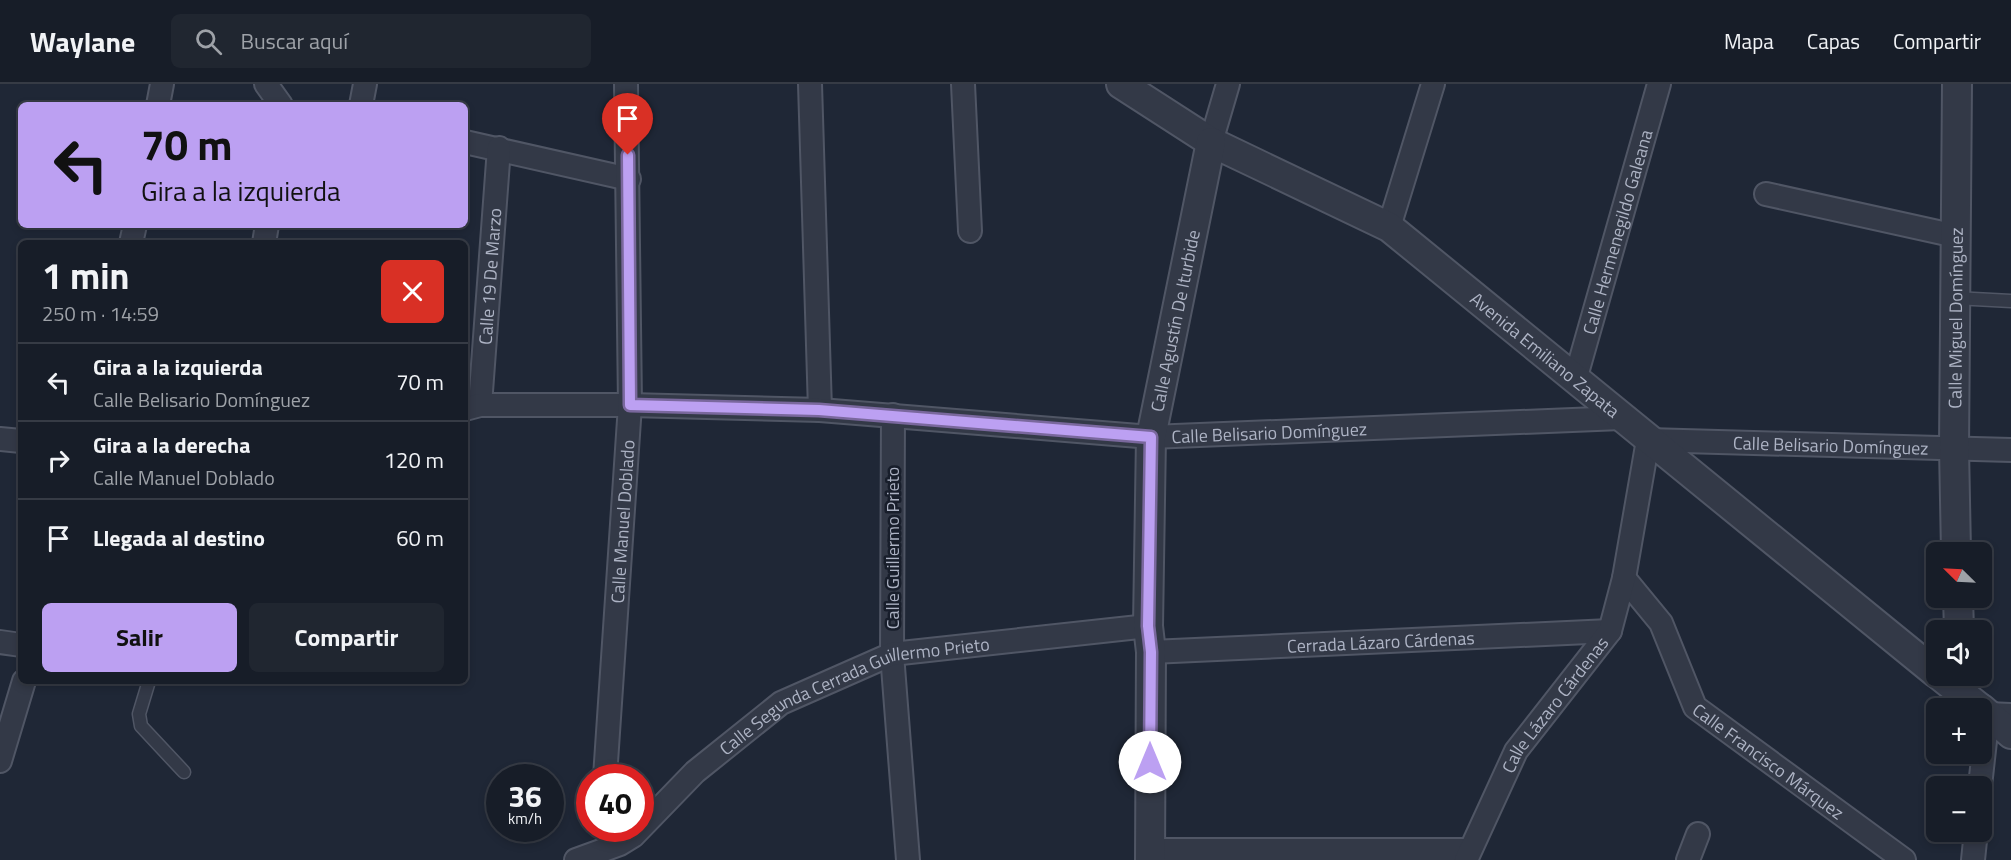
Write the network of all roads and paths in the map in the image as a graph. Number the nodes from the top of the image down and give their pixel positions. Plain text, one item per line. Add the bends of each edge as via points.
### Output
1 (162, 84) edge
2 (266, 84) edge
3 (365, 84) edge
4 (626, 84) edge
5 (810, 84) edge
6 (963, 84) edge
7 (1121, 84) edge
8 (1228, 84) edge
9 (1433, 84) edge
10 (1659, 84) edge
11 (1957, 84) edge
12 (159, 102) edge
13 (279, 102) edge
14 (362, 102) edge
15 (1211, 142) junction
16 (468, 143) edge
17 (499, 148) junction
18 (629, 179) junction
19 (1766, 194) dead end
20 (1389, 227) junction
21 (970, 231) dead end
22 (1956, 236) junction
23 (1955, 298) junction
24 (2011, 301) edge
25 (1575, 380) junction
26 (630, 405) junction
27 (472, 407) edge
28 (819, 410) junction
29 (893, 415) junction
30 (1621, 418) junction
31 (1151, 437) junction
32 (0, 439) edge
33 (1648, 440) junction
34 (18, 441) edge
35 (1954, 448) junction
36 (2011, 450) edge
37 (1956, 542) edge
38 (1624, 578) junction
39 (1610, 631) junction
40 (1150, 639) junction
41 (0, 642) edge
42 (18, 645) edge
43 (892, 654) junction
44 (23, 684) edge
45 (147, 684) edge
46 (1970, 695) edge
47 (2011, 734) edge
48 (0, 761) edge
49 (606, 764) edge
50 (184, 772) dead end
51 (1979, 776) edge
52 (1698, 834) dead end
53 (1974, 842) edge
54 (600, 846) edge
55 (1150, 855) edge
56 (1467, 855) edge
57 (576, 860) edge
58 (902, 860) edge
59 (1688, 860) edge
60 (1904, 860) edge
61 (1972, 860) edge

1 - 12 street
2 - 13 street
3 - 14 street
4 - 18 street, Calle Manuel Doblado
5 - 28 street
6 - 21 street
7 - 15 street, Avenida Emiliano Zapata
8 - 15 street
9 - 20 street
10 - 25 street, Calle Hermenegildo Galeana
11 - 22 street, Calle Miguel Domínguez
15 - 20 street, Avenida Emiliano Zapata
15 - 31 street, Calle Agustín De Iturbide
16 - 17 street
17 - 18 street
17 - 27 street, Calle 19 De Marzo
18 - 26 street, Calle Manuel Doblado
19 - 22 street
20 - 25 street, Avenida Emiliano Zapata
22 - 23 street, Calle Miguel Domínguez
23 - 24 lane
23 - 35 street, Calle Miguel Domínguez
25 - 30 street, Avenida Emiliano Zapata
26 - 27 street, Calle Belisario Domínguez
26 - 28 street, Calle Belisario Domínguez
26 - 49 street, Calle Manuel Doblado
28 - 29 street, Calle Belisario Domínguez
29 - 31 street, Calle Belisario Domínguez
29 - 43 street, Calle Guillermo Prieto
30 - 31 street, Calle Belisario Domínguez
30 - 33 street, Avenida Emiliano Zapata
31 - 40 street, Calle Agustín De Iturbide
32 - 34 street
33 - 35 street, Calle Belisario Domínguez
33 - 38 street, Calle Lázaro Cárdenas
33 - 46 street, Avenida Emiliano Zapata
35 - 36 street, Calle Belisario Domínguez
35 - 37 street, Calle Miguel Domínguez
38 - 39 street, Calle Lázaro Cárdenas
38 - 60 street, Calle Francisco Márquez via 1661,623 1695,707
39 - 40 street, Cerrada Lázaro Cárdenas
39 - 56 street, Calle Lázaro Cárdenas via 1516,751
40 - 43 street, Calle Segunda Cerrada Guillermo Prieto
40 - 55 street, Calle Agustín De Iturbide
41 - 42 street
43 - 54 street, Calle Segunda Cerrada Guillermo Prieto via 781,703 695,772 633,836 620,844
43 - 58 street, Calle Guillermo Prieto
44 - 48 street
45 - 50 lane via 139,714 141,726
46 - 47 street, Avenida Emiliano Zapata
46 - 51 street
52 - 59 street
53 - 61 street
54 - 57 street, Calle Segunda Cerrada Guillermo Prieto
55 - 56 street

